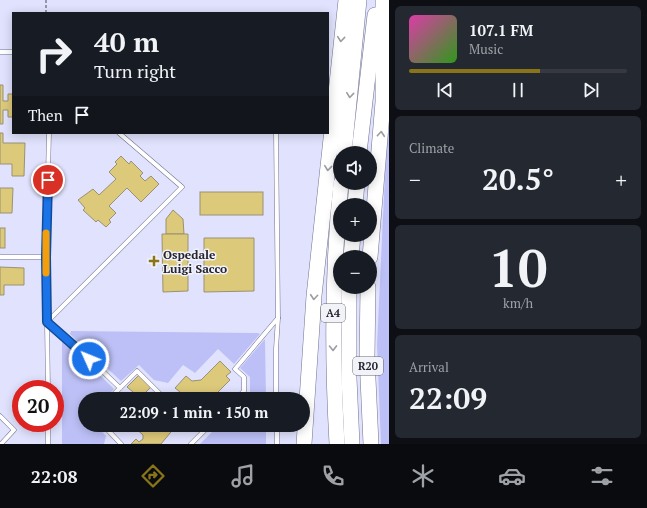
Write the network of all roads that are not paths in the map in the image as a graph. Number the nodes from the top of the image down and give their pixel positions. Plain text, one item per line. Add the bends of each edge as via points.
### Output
1 (346, 0) edge
2 (359, 0) edge
3 (377, 0) edge
4 (383, 0) edge
5 (0, 52) edge
6 (12, 52) edge
7 (49, 134) edge
8 (120, 134) edge
9 (276, 134) edge
10 (345, 146) edge
11 (360, 146) edge
12 (368, 146) edge
13 (341, 190) edge
14 (371, 250) edge
15 (0, 257) edge
16 (46, 257) junction
17 (349, 294) edge
18 (359, 294) edge
19 (368, 294) edge
20 (278, 318) junction
21 (47, 322) junction
22 (48, 380) edge
23 (120, 388) junction
24 (116, 392) edge
25 (158, 392) edge
26 (243, 392) edge
27 (276, 392) edge
28 (0, 416) edge
29 (48, 432) edge
30 (110, 432) edge
31 (203, 432) edge
32 (277, 432) edge
33 (1, 444) edge
34 (48, 444) edge
35 (121, 444) edge
36 (191, 444) edge
37 (277, 444) edge
38 (304, 444) edge
39 (337, 444) edge
40 (352, 444) edge
41 (362, 444) edge
42 (371, 444) edge

1 -> 38 highway via 314,296
2 -> 10 highway
3 - 11 highway
3 - 12 highway
14 -> 4 highway via 383,102
5 - 6 lane
7 - 16 lane
8 - 21 lane via 182,187
9 - 20 lane
13 -> 39 highway, A4 via 334,304
15 - 16 lane
16 - 21 lane
17 - 40 highway, A4
18 - 41 highway via 358,376
19 - 42 highway, R20 via 367,357
20 - 26 lane via 235,369 244,377
20 - 27 lane
21 - 22 lane
21 - 23 lane via 69,339
23 - 24 lane
23 - 25 lane via 138,371
28 - 33 lane via 14,430
29 - 34 lane
30 - 35 lane
31 - 36 lane
32 - 37 lane

